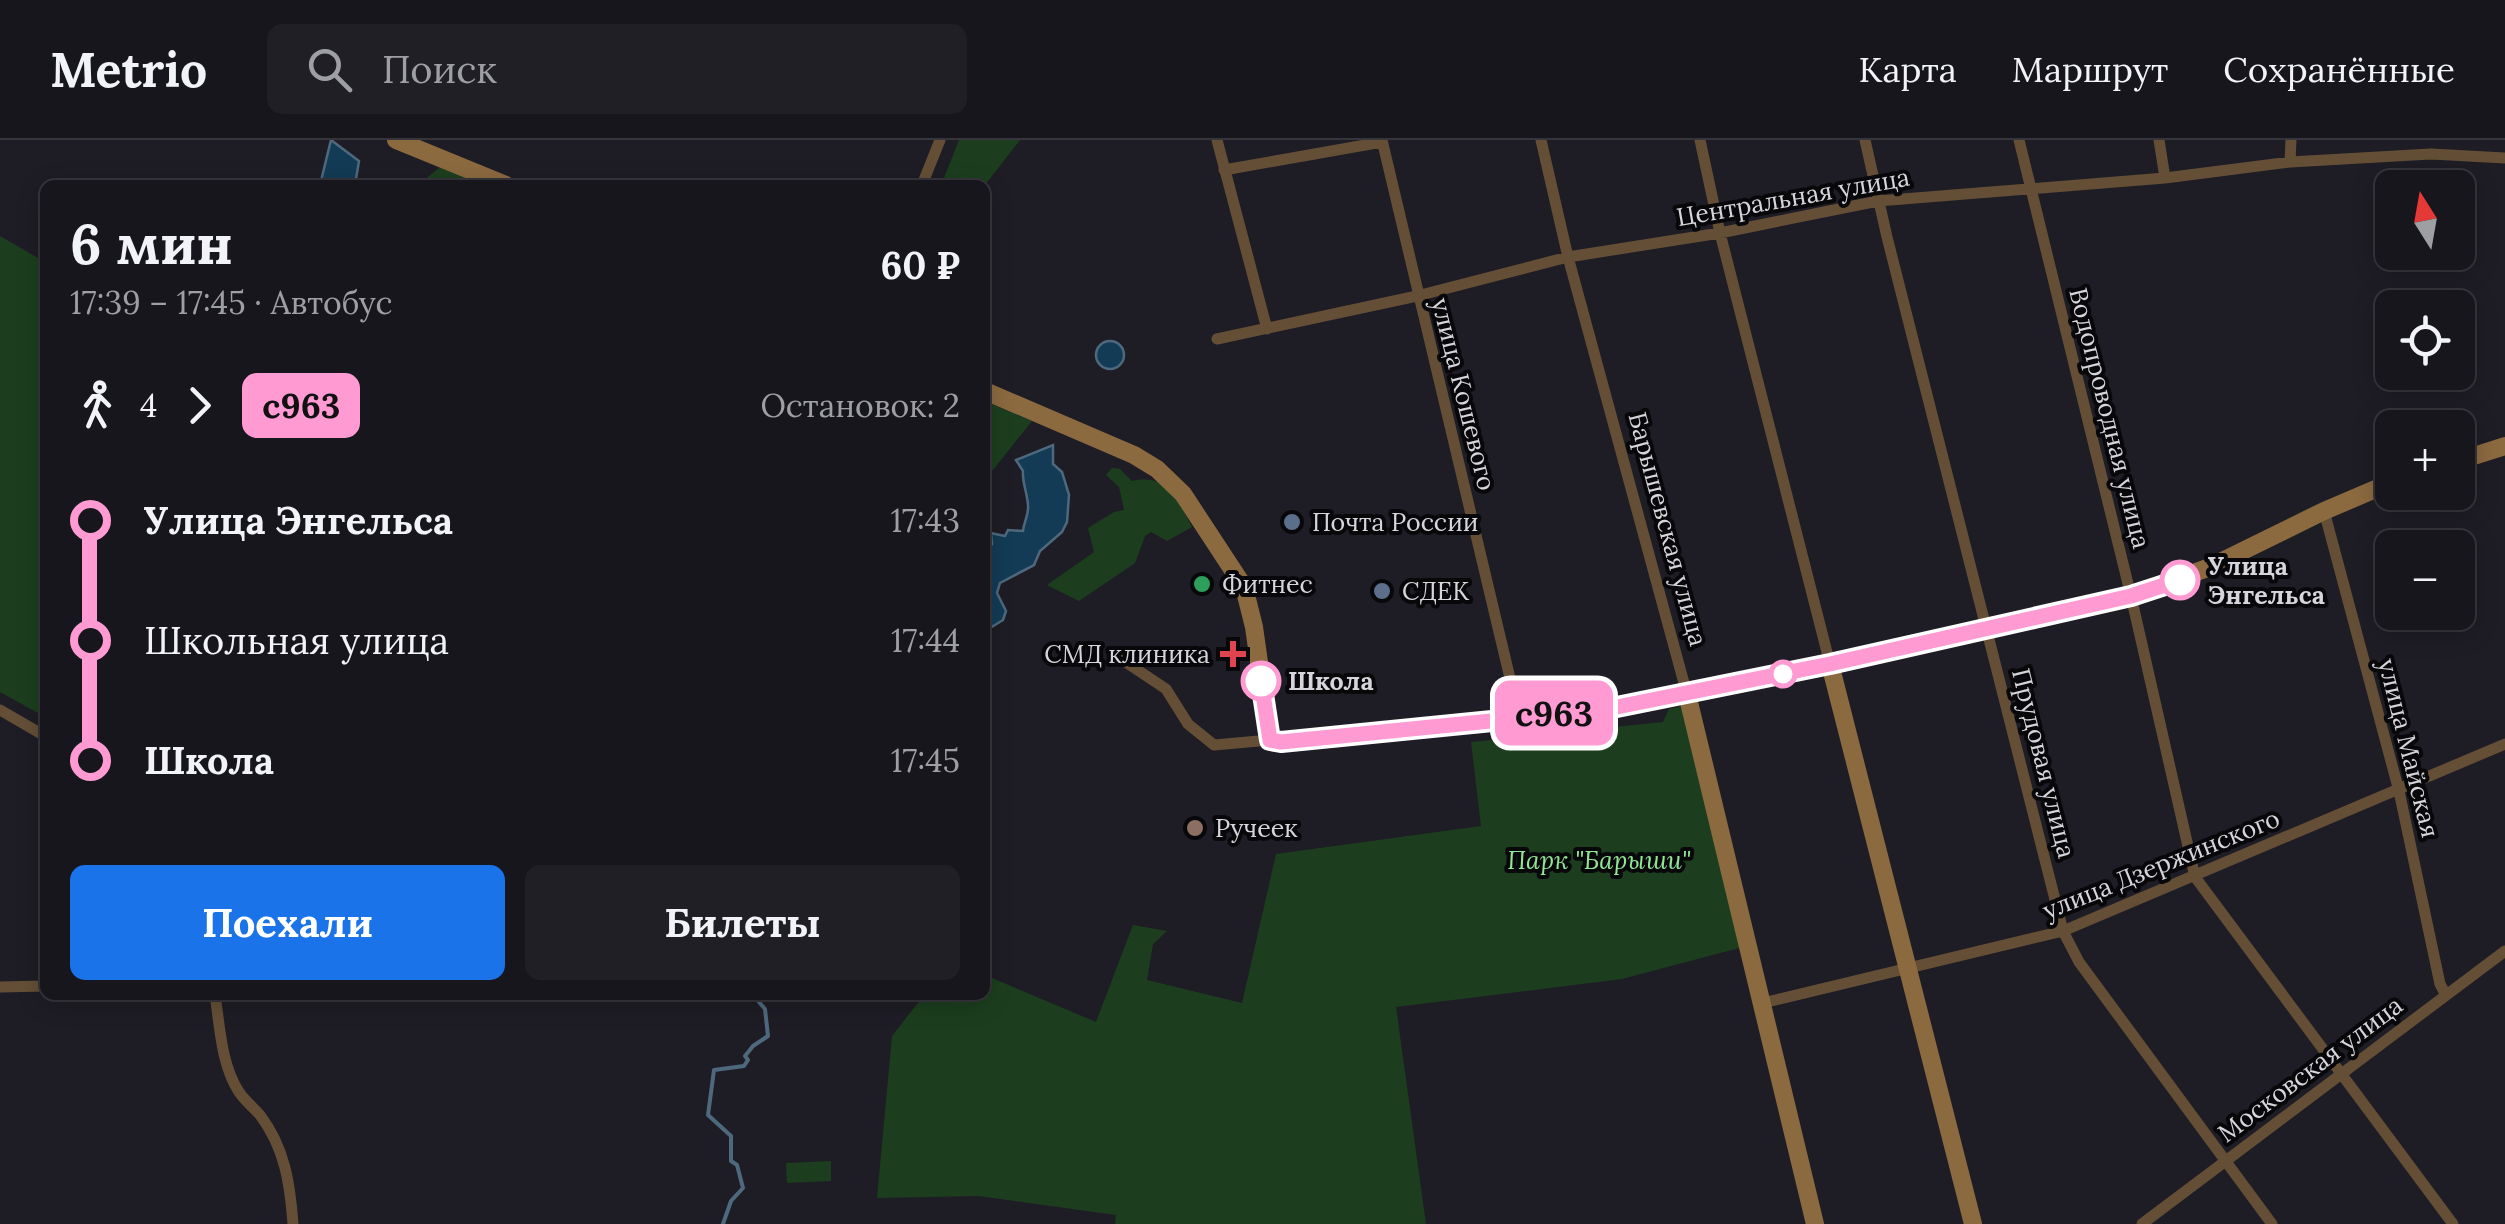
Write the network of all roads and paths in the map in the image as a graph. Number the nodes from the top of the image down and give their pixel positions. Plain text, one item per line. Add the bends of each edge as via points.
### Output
1 (396, 140) edge
2 (940, 140) edge
3 (1217, 140) edge
4 (1540, 140) edge
5 (1700, 140) edge
6 (1865, 140) edge
7 (2019, 140) edge
8 (2159, 140) edge
9 (2291, 140) edge
10 (2431, 140) edge
11 (1382, 141) edge
12 (2431, 154) junction
13 (2505, 158) edge
14 (2290, 162) junction
15 (1224, 170) junction
16 (2165, 178) junction
17 (494, 180) edge
18 (927, 180) edge
19 (2030, 190) junction
20 (1878, 201) junction
21 (1720, 233) junction
22 (1568, 257) junction
23 (1418, 296) junction
24 (1267, 328) junction
25 (1217, 339) dead end
26 (990, 393) edge
27 (2505, 446) edge
28 (2475, 455) edge
29 (2375, 489) edge
30 (2324, 511) junction
31 (2131, 596) junction
32 (1988, 626) junction
33 (1121, 659) dead end
34 (1830, 664) junction
35 (1686, 694) junction
36 (0, 710) edge
37 (1519, 716) junction
38 (40, 733) edge
39 (1270, 740) junction
40 (2505, 744) edge
41 (2398, 791) junction
42 (2195, 877) junction
43 (2063, 931) junction
44 (2505, 950) edge
45 (1906, 970) junction
46 (40, 986) edge
47 (0, 987) edge
48 (2446, 996) junction
49 (216, 1000) edge
50 (1763, 1004) junction
51 (2341, 1075) junction
52 (2224, 1161) junction
53 (293, 1224) edge
54 (1815, 1224) edge
55 (1973, 1224) edge
56 (2142, 1224) edge
57 (2272, 1224) edge
58 (2454, 1224) edge

1 - 17 street
2 - 18 street
3 - 15 street
4 - 22 street, Барышевская улица
5 - 21 street
6 - 20 street, Прудовая улица
7 - 19 street, Водопроводная улица
8 - 16 street
9 - 14 street
10 - 12 street
11 - 15 street
11 - 23 street, улица Кошевого
12 - 13 street, Центральная улица
12 - 14 street, Центральная улица
14 - 16 street, Центральная улица
15 - 24 street
16 - 19 street, Центральная улица
19 - 20 street, Центральная улица
19 - 31 street, Водопроводная улица
20 - 21 street, Центральная улица
20 - 32 street, Прудовая улица
21 - 22 street, Центральная улица
21 - 34 street
22 - 23 street, Центральная улица
22 - 35 street, Барышевская улица
23 - 24 street, Центральная улица
23 - 37 street, улица Кошевого
24 - 25 street, Центральная улица
26 - 39 street via 1134,454 1183,494 1244,587
27 - 28 street
29 - 30 street
30 - 31 street via 2210,568
30 - 41 street, улица Майская
31 - 32 street
31 - 42 street, Водопроводная улица
32 - 34 street
32 - 43 street, Прудовая улица
33 - 39 street via 1166,689 1188,724 1214,745
34 - 35 street
34 - 45 street
35 - 37 street
35 - 50 street, Барышевская улица
36 - 38 street
37 - 39 street
40 - 41 street, улица Дзержинского
41 - 42 street, улица Дзержинского
41 - 48 street, улица Майская
42 - 43 street, улица Дзержинского
42 - 51 street, Водопроводная улица
43 - 45 street, улица Дзержинского
43 - 52 street, Прудовая улица
44 - 48 street, Московская улица
45 - 50 street, улица Дзержинского
45 - 55 street
46 - 47 street
48 - 51 street, Московская улица
49 - 53 street via 226,1061 239,1092 283,1156
50 - 54 street, Барышевская улица
51 - 52 street, Московская улица
51 - 58 street, Водопроводная улица
52 - 56 street, Московская улица
52 - 57 street, Прудовая улица

